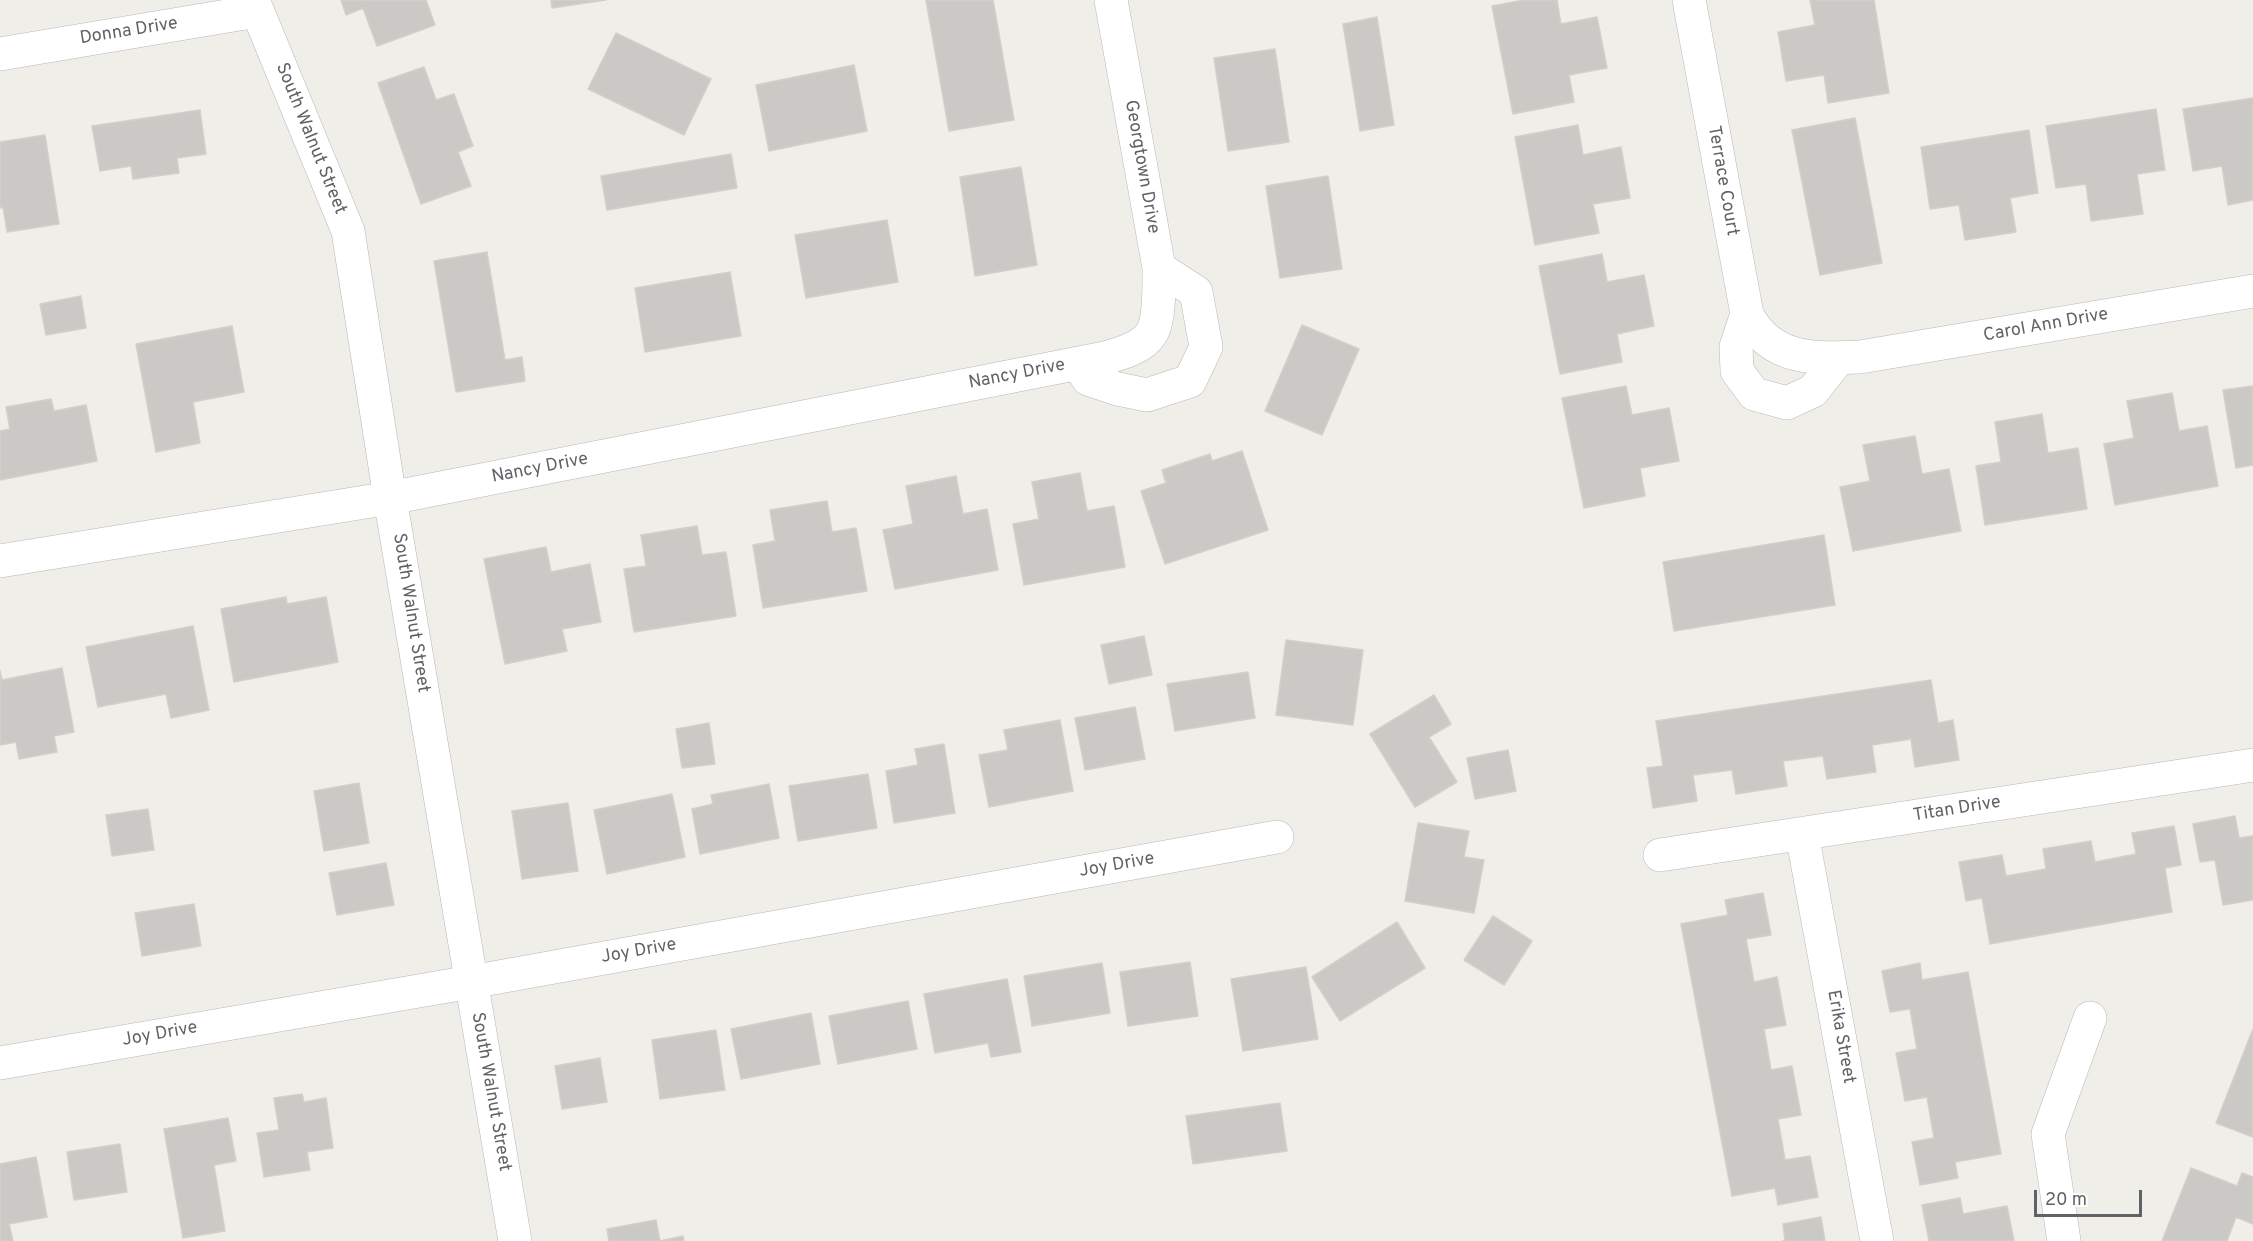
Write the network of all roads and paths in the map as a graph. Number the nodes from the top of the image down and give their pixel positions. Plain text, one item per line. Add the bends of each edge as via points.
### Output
1 (1111, 0) edge
2 (1689, 0) edge
3 (255, 6) edge
4 (0, 54) edge
5 (1159, 268) junction
6 (2253, 291) edge
7 (1747, 314) junction
8 (1151, 334) joint
9 (1778, 349) joint
10 (1839, 358) junction
11 (1078, 363) junction
12 (390, 498) junction
13 (0, 561) edge
14 (2253, 765) edge
15 (1802, 834) junction
16 (1277, 837) dead end
17 (1660, 855) dead end
18 (471, 982) junction
19 (2090, 1018) dead end
20 (0, 1063) edge
21 (515, 1241) edge
22 (1877, 1241) edge
23 (2064, 1241) edge

1 - 5 street, Georgtown Drive
2 - 7 street, Terrace Court
3 - 4 street, Donna Drive
3 - 12 street, South Walnut Street via 348,231
5 - 8 street, Georgtown Drive via 1159,303
5 - 11 street, Nancy Drive via 1196,292 1206,347 1190,381 1147,395 1088,379
6 - 10 street, Carol Ann Drive
7 - 9 street, Terrace Court via 1752,325
7 - 10 street via 1736,347 1737,370 1754,394 1787,403 1813,391
8 - 11 street, Nancy Drive via 1129,351
9 - 10 street, Carol Ann Drive via 1812,358
11 - 12 street, Nancy Drive
12 - 13 street, Nancy Drive
12 - 18 street, South Walnut Street
14 - 15 street, Titan Drive
15 - 17 street, Titan Drive
15 - 22 street, Erika Street
16 - 18 street, Joy Drive
18 - 20 street, Joy Drive
18 - 21 street, South Walnut Street
19 - 23 street via 2048,1134

